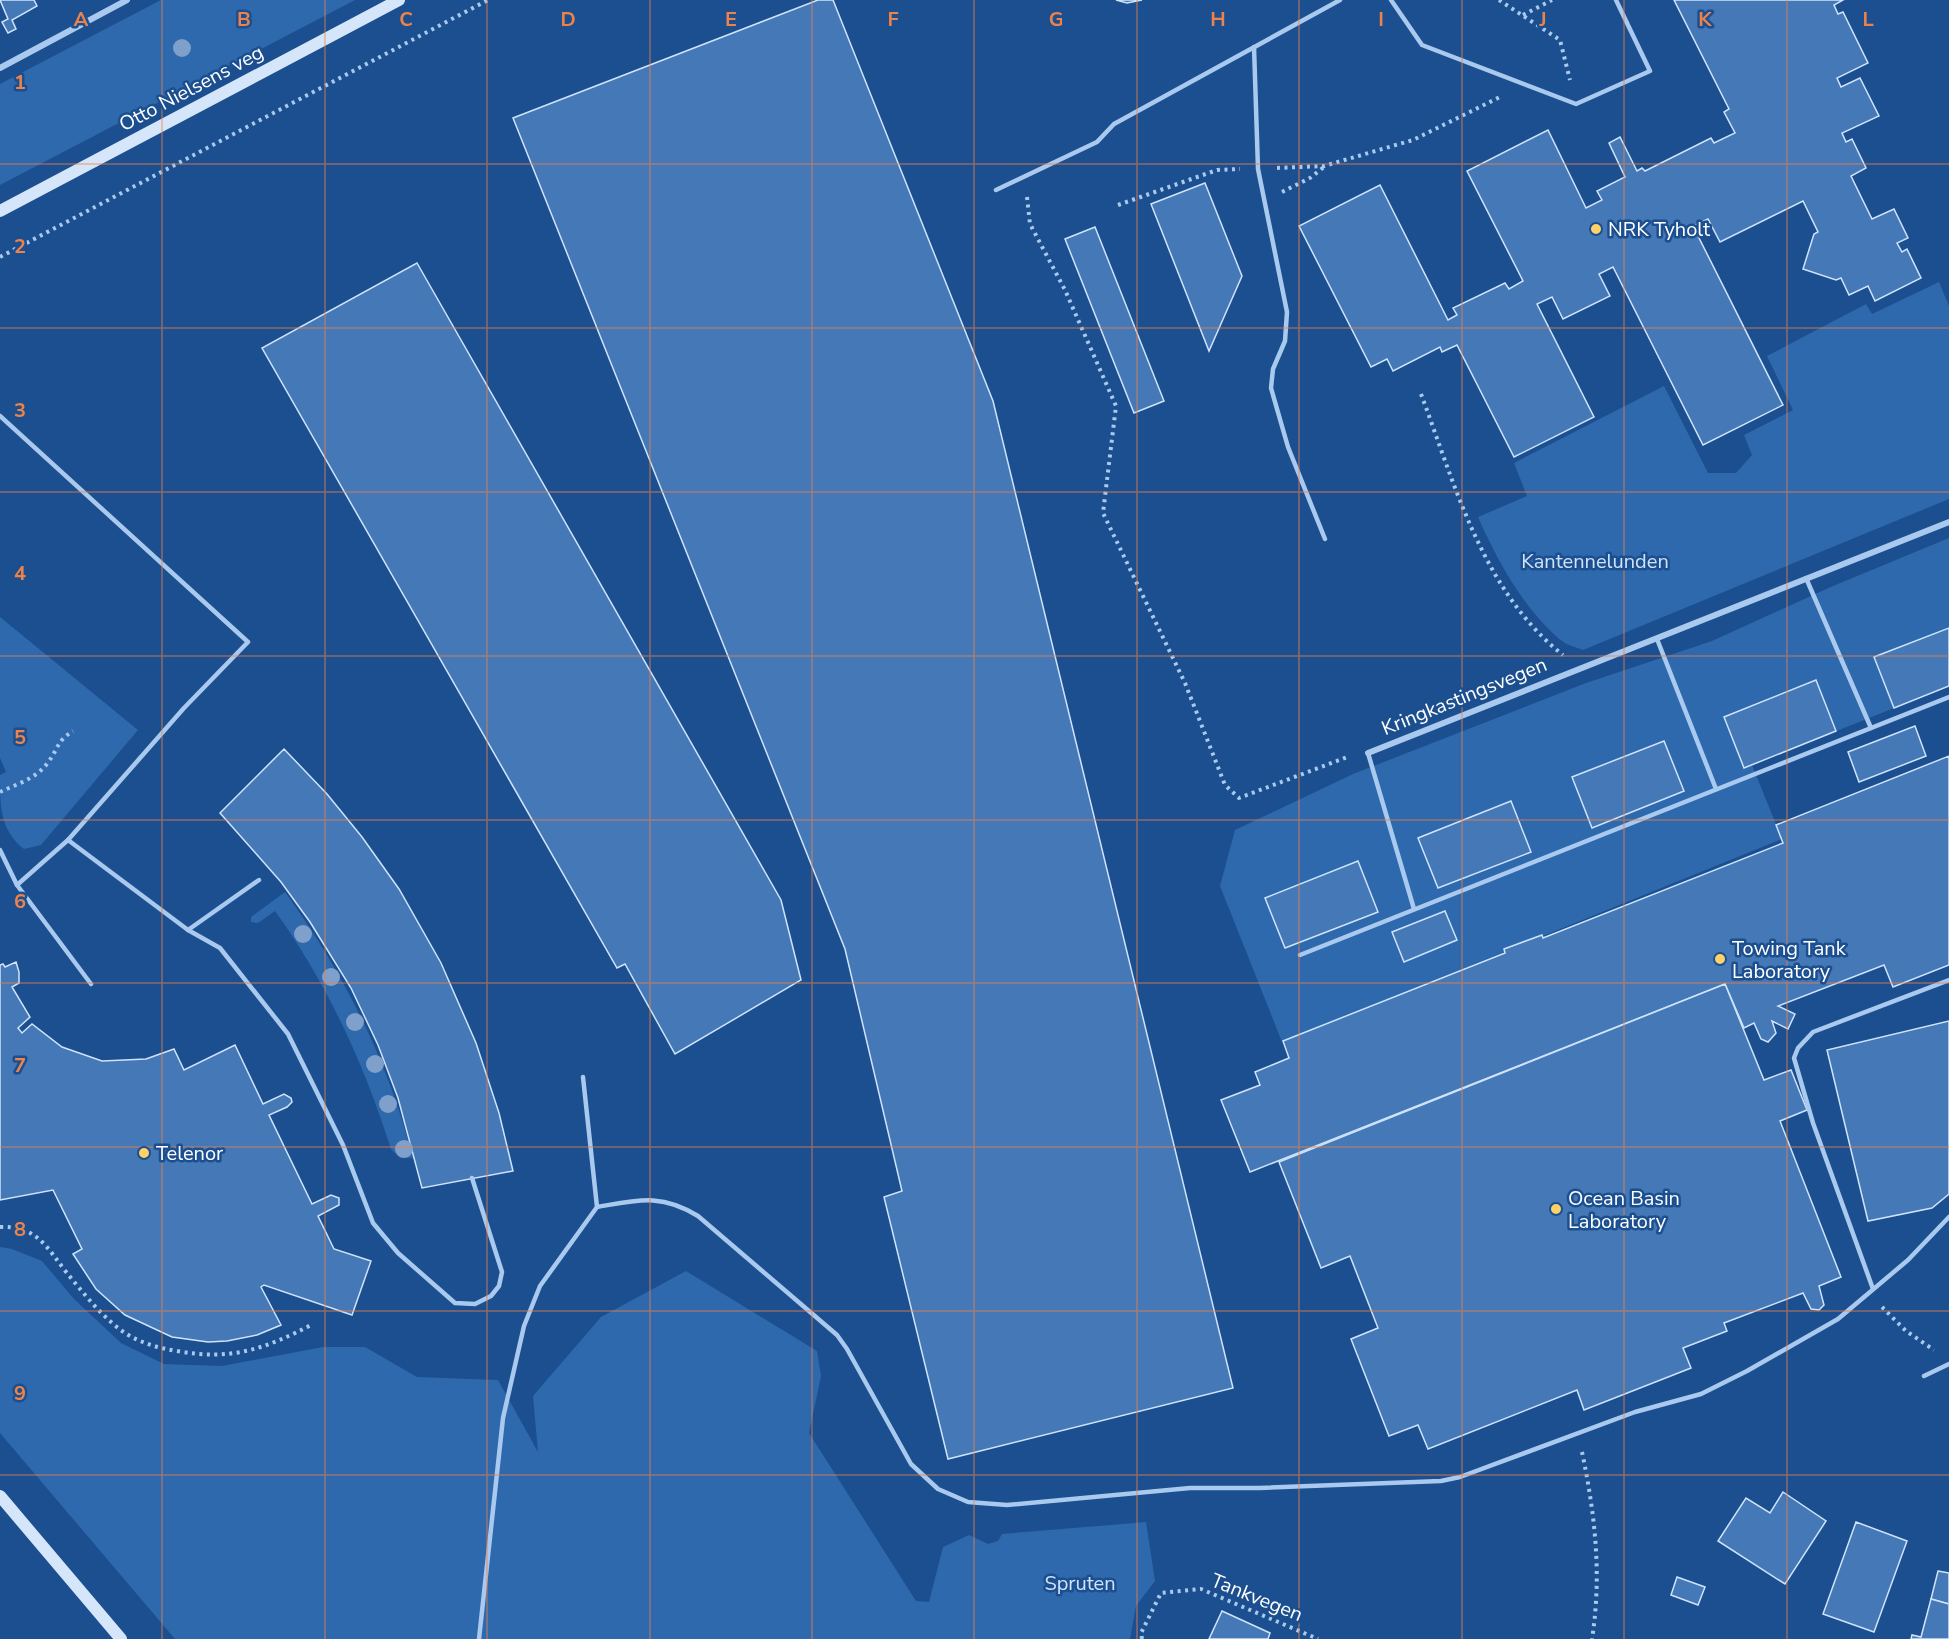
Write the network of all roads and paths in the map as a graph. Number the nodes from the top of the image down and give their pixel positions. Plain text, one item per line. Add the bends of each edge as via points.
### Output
1 (127, 0) edge
2 (399, 0) edge
3 (488, 0) edge
4 (1340, 0) edge
5 (1391, 0) edge
6 (1499, 0) edge
7 (1552, 0) edge
8 (1616, 0) edge
9 (1523, 15) junction
10 (1254, 47) junction
11 (0, 68) edge
12 (1527, 84) junction
13 (1576, 104) junction
14 (1324, 166) junction
15 (1258, 169) junction
16 (1025, 176) junction
17 (996, 190) dead end
18 (1263, 202) junction
19 (1118, 205) dead end
20 (0, 211) edge
21 (0, 257) edge
22 (1421, 394) dead end
23 (0, 416) edge
24 (1949, 522) edge
25 (1325, 539) dead end
26 (1806, 578) junction
27 (1657, 639) junction
28 (1582, 666) junction
29 (1949, 697) edge
30 (1871, 728) junction
31 (73, 731) dead end
32 (1368, 753) junction
33 (1716, 789) junction
34 (0, 792) edge
35 (68, 840) junction
36 (0, 850) edge
37 (259, 880) dead end
38 (17, 885) junction
39 (1414, 909) junction
40 (188, 930) junction
41 (1300, 955) dead end
42 (1949, 980) edge
43 (91, 984) dead end
44 (583, 1077) dead end
45 (472, 1178) dead end
46 (597, 1207) junction
47 (1949, 1218) edge
48 (0, 1227) edge
49 (1873, 1289) junction
50 (1881, 1306) dead end
51 (313, 1324) dead end
52 (1940, 1355) dead end
53 (1949, 1364) edge
54 (1924, 1376) dead end
55 (1578, 1433) junction
56 (0, 1496) edge
57 (121, 1639) edge
58 (479, 1639) edge
59 (1142, 1639) edge
60 (1318, 1639) edge
61 (1592, 1639) edge

1 - 11 street
2 - 20 street, Otto Nielsens veg
3 - 21 path
4 - 10 lane
5 - 12 lane via 1422,45
6 - 9 path
7 - 9 path
8 - 13 lane via 1650,71
9 - 13 path via 1560,40
10 - 15 lane
10 - 16 lane via 1114,124 1097,142
12 - 13 lane
12 - 14 path via 1413,140
14 - 15 path
14 - 18 path via 1310,178
15 - 18 lane
15 - 19 path via 1217,170
16 - 17 lane
16 - 32 path via 1030,224 1065,290 1116,406 1103,513 1185,683 1225,785 1239,798 1354,754
18 - 25 lane via 1287,312 1285,341 1270,388 1288,447
22 - 28 path via 1485,559 1520,610 1561,653
23 - 35 lane via 248,642
24 - 26 street, Kringkastingsvegen
26 - 27 street, Kringkastingsvegen
26 - 30 lane
27 - 28 street, Kringkastingsvegen
27 - 33 lane
28 - 32 street, Kringkastingsvegen
29 - 30 lane
30 - 33 lane
31 - 34 path via 61,739 49,762 37,774
32 - 39 lane, Kringkastingsvegen
33 - 39 lane
35 - 38 lane
35 - 40 lane
36 - 38 lane
37 - 40 lane
38 - 43 lane
39 - 41 lane
40 - 45 lane via 220,948 288,1034 343,1145 373,1223 398,1253 455,1303 475,1304 490,1296 499,1286 502,1272
42 - 49 lane via 1813,1032 1794,1058 1813,1123
44 - 46 lane
46 - 55 lane via 653,1199 679,1204 698,1216 837,1335 911,1464 938,1489 968,1503 1007,1505 1190,1488 1441,1481 1460,1478
46 - 58 lane via 540,1286 524,1326 503,1418
47 - 49 lane
48 - 51 path via 34,1233 106,1318 152,1347 197,1355 231,1355 262,1348
49 - 55 lane via 1838,1319 1701,1394
50 - 52 path via 1906,1331
53 - 54 lane
55 - 61 path via 1599,1554
56 - 57 street
59 - 60 path, Tankvegen via 1141,1633 1161,1593 1202,1588

